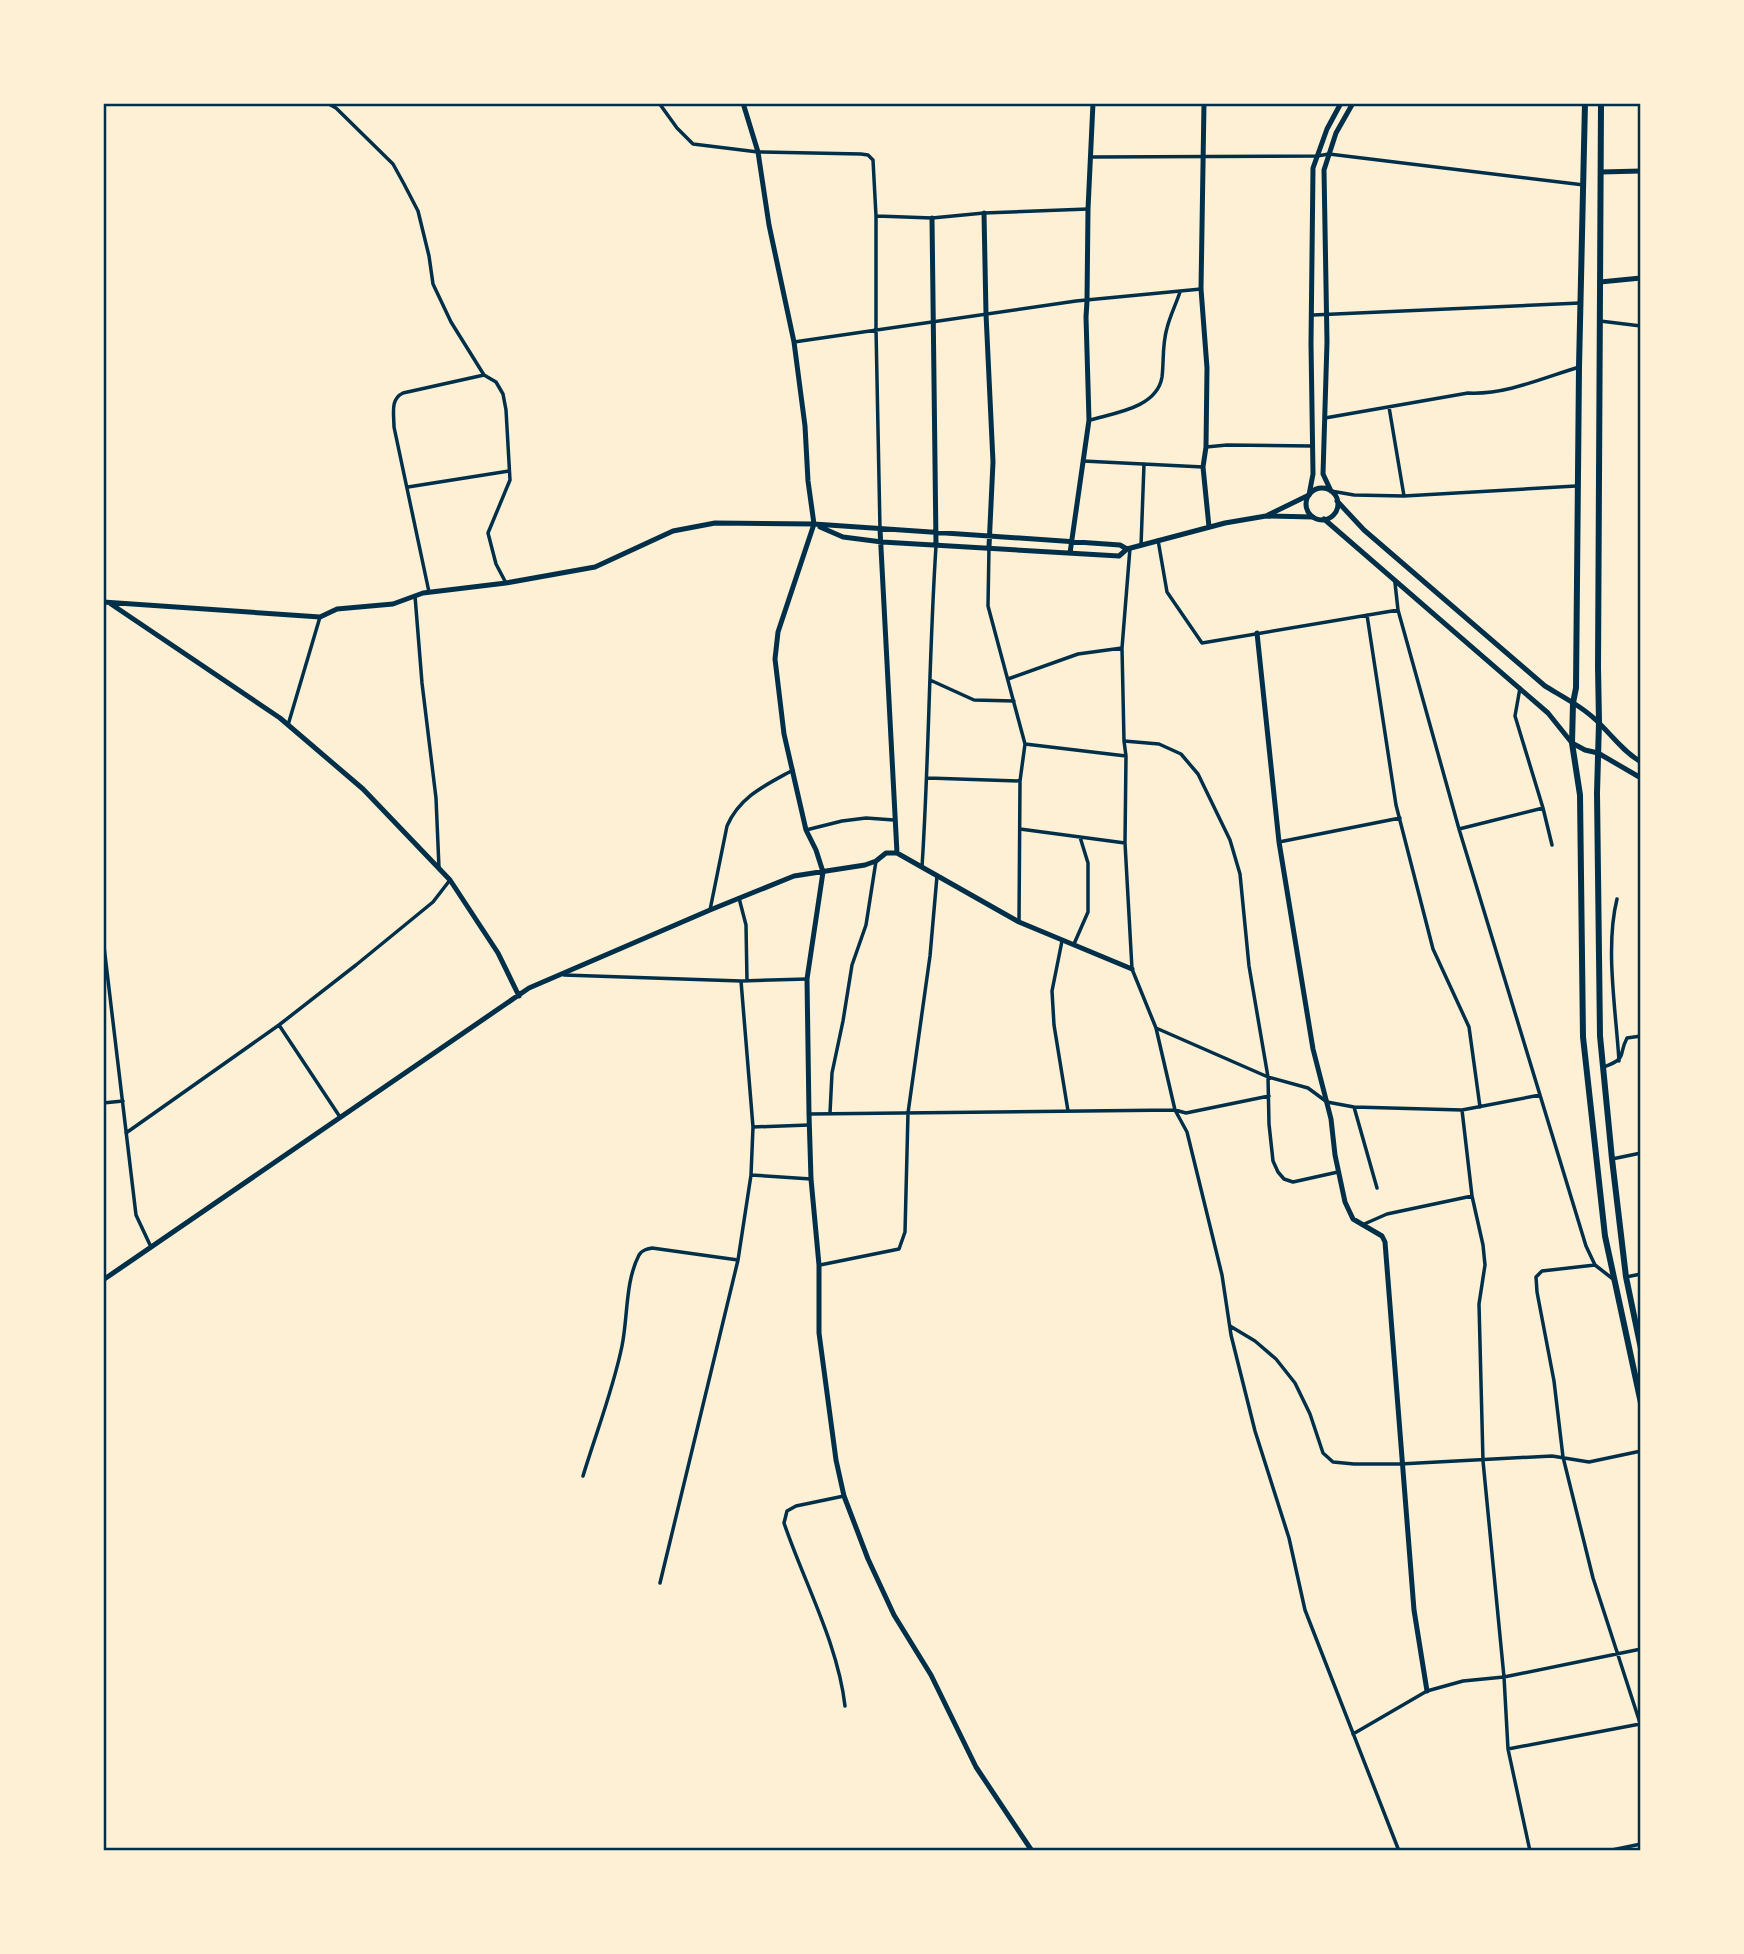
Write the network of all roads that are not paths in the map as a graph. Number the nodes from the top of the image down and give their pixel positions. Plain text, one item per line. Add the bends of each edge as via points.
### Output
1 (327, 103) edge
2 (659, 103) edge
3 (743, 103) edge
4 (1093, 103) edge
5 (1204, 103) edge
6 (1341, 103) edge
7 (1353, 103) edge
8 (1585, 103) edge
9 (1601, 103) edge
10 (758, 152) junction
11 (1329, 154) junction
12 (1203, 156) junction
13 (1317, 156) junction
14 (1092, 157) junction
15 (1641, 170) edge
16 (1601, 172) junction
17 (1584, 185) junction
18 (1088, 209) junction
19 (984, 213) junction
20 (876, 216) junction
21 (932, 218) junction
22 (1641, 278) edge
23 (1600, 282) junction
24 (1201, 289) junction
25 (1180, 292) junction
26 (1087, 301) junction
27 (1580, 303) junction
28 (986, 314) junction
29 (1313, 315) junction
30 (1327, 316) junction
31 (1600, 321) junction
32 (934, 323) junction
33 (1641, 326) edge
34 (876, 329) junction
35 (794, 342) junction
36 (1579, 368) junction
37 (484, 375) junction
38 (1389, 407) junction
39 (1325, 418) junction
40 (1089, 420) junction
41 (1312, 446) junction
42 (1206, 447) junction
43 (1083, 461) junction
44 (1144, 464) junction
45 (1203, 467) junction
46 (509, 471) junction
47 (1578, 485) junction
48 (407, 487) junction
49 (1331, 491) junction
50 (1309, 495) junction
51 (1404, 496) junction
52 (1337, 501) junction
53 (1266, 516) junction
54 (1312, 517) junction
55 (1324, 520) junction
56 (814, 524) junction
57 (1209, 527) junction
58 (880, 529) junction
59 (937, 532) junction
60 (989, 536) junction
61 (1158, 540) junction
62 (882, 542) junction
63 (1071, 542) junction
64 (936, 544) junction
65 (1141, 546) junction
66 (989, 548) junction
67 (1129, 549) junction
68 (1070, 553) junction
69 (1395, 580) junction
70 (506, 583) junction
71 (429, 592) junction
72 (415, 596) junction
73 (106, 602) edge
74 (1398, 610) junction
75 (1367, 615) junction
76 (320, 617) junction
77 (1257, 633) junction
78 (1122, 648) junction
79 (1009, 679) junction
80 (930, 680) junction
81 (1520, 688) junction
82 (1015, 701) junction
83 (1573, 703) junction
84 (1599, 722) junction
85 (288, 725) junction
86 (1124, 741) junction
87 (1572, 743) junction
88 (1025, 744) junction
89 (1598, 753) junction
90 (1126, 755) junction
91 (1641, 762) edge
92 (793, 770) junction
93 (928, 778) junction
94 (1641, 778) edge
95 (1020, 780) junction
96 (1543, 808) junction
97 (1400, 818) junction
98 (896, 821) junction
99 (1019, 829) junction
100 (1459, 829) junction
101 (806, 830) junction
102 (1080, 837) junction
103 (1279, 842) junction
104 (1125, 844) junction
105 (1552, 845) dead end
106 (897, 853) junction
107 (876, 861) junction
108 (922, 867) junction
109 (439, 868) junction
110 (822, 872) junction
111 (937, 876) junction
112 (450, 880) junction
113 (739, 898) junction
114 (1617, 899) dead end
115 (710, 910) junction
116 (1019, 922) junction
117 (103, 938) edge
118 (1062, 939) junction
119 (1074, 944) junction
120 (1132, 969) junction
121 (562, 975) junction
122 (807, 979) junction
123 (744, 981) junction
124 (519, 996) junction
125 (279, 1025) junction
126 (1156, 1028) junction
127 (1641, 1036) edge
128 (1619, 1061) junction
129 (1604, 1067) junction
130 (1268, 1077) junction
131 (1540, 1095) junction
132 (1269, 1096) junction
133 (122, 1101) junction
134 (1327, 1102) junction
135 (103, 1103) edge
136 (1354, 1107) junction
137 (1480, 1107) junction
138 (1175, 1110) junction
139 (1462, 1110) junction
140 (1068, 1111) junction
141 (908, 1112) junction
142 (809, 1114) junction
143 (830, 1114) junction
144 (340, 1118) junction
145 (809, 1125) junction
146 (753, 1126) junction
147 (126, 1133) junction
148 (1641, 1153) edge
149 (1612, 1159) junction
150 (1338, 1172) junction
151 (751, 1175) junction
152 (811, 1179) junction
153 (1377, 1188) dead end
154 (1472, 1196) junction
155 (1361, 1225) junction
156 (151, 1247) junction
157 (738, 1260) junction
158 (819, 1265) junction
159 (1595, 1265) junction
160 (1641, 1274) edge
161 (1626, 1277) junction
162 (103, 1280) edge
163 (1614, 1280) junction
164 (1230, 1326) junction
165 (1639, 1330) edge
166 (1641, 1349) edge
167 (1641, 1403) edge
168 (1641, 1451) edge
169 (1563, 1457) junction
170 (1483, 1461) junction
171 (1404, 1464) junction
172 (583, 1476) dead end
173 (844, 1496) junction
174 (660, 1583) dead end
175 (1641, 1649) edge
176 (1618, 1654) junction
177 (1504, 1676) junction
178 (1427, 1691) junction
179 (845, 1706) dead end
180 (1641, 1725) edge
181 (1353, 1734) junction
182 (1508, 1748) junction
183 (1641, 1844) edge
184 (1032, 1851) edge
185 (1399, 1851) edge
186 (1530, 1851) edge
187 (1607, 1851) edge

1 - 37 street via 393,164 418,211 433,284
2 - 10 street via 693,144
3 - 10 street
4 - 14 street
5 - 12 street
6 - 13 street
7 - 11 street
8 - 17 highway
9 - 16 highway
10 - 20 street via 868,155 873,160
10 - 35 street
11 - 13 street
11 - 17 street
11 - 30 street via 1324,170
12 - 13 street
12 - 14 street
12 - 24 street
13 - 29 street via 1313,169
14 - 18 street
15 - 16 street
16 - 23 highway
17 - 27 highway
18 - 19 street
18 - 26 street
19 - 21 street
19 - 28 street
20 - 21 street
20 - 34 street
21 - 32 street
22 - 23 street
23 - 31 highway
24 - 25 street
24 - 42 street
25 - 26 street
25 - 40 street via 1167,327 1156,392 1121,412
26 - 28 street
26 - 40 street
27 - 30 street
27 - 36 highway
28 - 32 street
28 - 60 street via 993,462
29 - 30 street
29 - 41 street
30 - 39 street
31 - 33 street
31 - 84 highway
32 - 34 street
32 - 59 street
34 - 35 street
34 - 58 street
35 - 56 street
36 - 38 street via 1499,391
36 - 47 highway
37 - 46 street via 496,382 503,394
37 - 48 street via 397,396 394,427
38 - 39 street
38 - 51 street
39 - 49 street via 1323,474
40 - 43 street
41 - 42 street
41 - 50 street
42 - 45 street
43 - 44 street
43 - 63 street
44 - 45 street
44 - 65 street
45 - 57 street
46 - 48 street
46 - 70 street via 510,480 488,533
47 - 51 street
47 - 83 highway via 1577,688
48 - 71 street
49 - 50 street via 1321,488
49 - 51 street
49 - 52 street
50 - 53 street
50 - 54 street via 1306,504
52 - 55 street via 1336,511
52 - 83 street via 1364,530 1545,686
53 - 54 street
53 - 57 street
54 - 55 street
55 - 69 street
56 - 58 street
56 - 62 street via 843,537
56 - 70 street via 715,523 673,531 595,567
56 - 92 street via 778,632 775,659
57 - 61 street
58 - 59 street
58 - 62 street
59 - 60 street
59 - 64 street
60 - 63 street
60 - 66 street
61 - 65 street
61 - 77 street via 1167,592 1202,643
62 - 64 street
62 - 98 street
63 - 67 street
63 - 68 street
64 - 66 street
64 - 80 street
65 - 67 street
66 - 68 street
66 - 79 street via 988,607
67 - 68 street via 1119,556
67 - 78 street
69 - 74 street
69 - 81 street
70 - 71 street
71 - 72 street
72 - 76 street via 393,604 337,609
72 - 109 street
73 - 76 street
73 - 85 street
74 - 75 street
74 - 100 street
75 - 77 street
75 - 97 street
76 - 85 street
77 - 103 street
78 - 79 street via 1078,654
78 - 86 street
79 - 82 street
80 - 82 street via 974,700
80 - 93 street
81 - 87 street
81 - 96 street via 1515,716
82 - 88 street
83 - 84 street
83 - 87 highway
84 - 89 highway
84 - 91 street
85 - 109 street via 363,789
86 - 90 street
86 - 130 street via 1159,744 1181,754 1198,774 1230,839 1240,874 1249,966
87 - 89 street
87 - 163 highway via 1580,795 1583,1037
88 - 90 street
88 - 95 street
89 - 94 street
89 - 129 highway
90 - 104 street
92 - 101 street
92 - 115 street via 749,794 731,816
93 - 95 street
93 - 108 street
95 - 99 street
96 - 100 street
96 - 105 street
97 - 103 street
97 - 137 street via 1433,949 1469,1027
98 - 101 street via 866,818
98 - 106 street
99 - 102 street
99 - 116 street
100 - 131 street
101 - 110 street
102 - 104 street
102 - 119 street via 1088,863 1088,912
103 - 134 street via 1313,1049
104 - 120 street
106 - 107 street via 886,853
106 - 108 street
107 - 110 street
107 - 143 street via 832,1073
108 - 111 street
109 - 112 street
110 - 113 street via 794,876
110 - 122 street
111 - 116 street
111 - 141 street
112 - 124 street via 498,953
112 - 125 street via 433,902
113 - 115 street
113 - 123 street via 746,925
114 - 128 street via 1611,944
115 - 121 street
116 - 118 street
117 - 133 street
118 - 119 street
118 - 140 street via 1052,991
119 - 120 street
120 - 126 street
121 - 123 street
121 - 124 street
122 - 123 street
122 - 142 street
123 - 146 street
124 - 144 street
125 - 144 street
125 - 147 street
126 - 130 street
126 - 138 street
127 - 128 street via 1627,1038
128 - 129 street
129 - 149 highway
130 - 132 street
130 - 134 street via 1308,1088
131 - 137 street
131 - 159 street
132 - 138 street via 1186,1113
132 - 150 street via 1273,1161 1284,1179 1293,1182
133 - 135 street
133 - 147 street
134 - 136 street
134 - 150 street
136 - 139 street
136 - 153 street
137 - 139 street
138 - 140 street
138 - 164 street via 1187,1132
139 - 154 street
140 - 141 street
141 - 143 street
141 - 158 street via 905,1232 899,1249
142 - 143 street
142 - 145 street
144 - 156 street
145 - 146 street
145 - 152 street
146 - 151 street
147 - 156 street via 136,1214
148 - 149 street
149 - 161 highway
150 - 155 street via 1345,1202
151 - 152 street
151 - 157 street
152 - 158 street
154 - 155 street via 1387,1214
154 - 170 street via 1485,1265 1479,1304
155 - 171 street via 1385,1242
156 - 162 street
157 - 172 street via 652,1248 639,1254 618,1364
157 - 174 street
158 - 173 street via 819,1333
159 - 163 street
159 - 169 street via 1542,1271 1536,1278
160 - 161 street
161 - 165 highway
163 - 167 highway
164 - 171 street via 1276,1359 1295,1383 1323,1453 1333,1462
164 - 181 street via 1305,1610
165 - 166 highway
168 - 169 street via 1589,1462
169 - 170 street
169 - 176 street via 1593,1578
170 - 171 street
170 - 177 street
171 - 178 street via 1414,1610
173 - 179 street via 796,1506 787,1511 785,1523 822,1620
173 - 184 street via 894,1615 931,1675 976,1767
175 - 176 street
176 - 177 street
176 - 180 street
177 - 178 street
177 - 182 street
178 - 181 street
180 - 182 street
181 - 185 street
182 - 186 street
183 - 187 street

